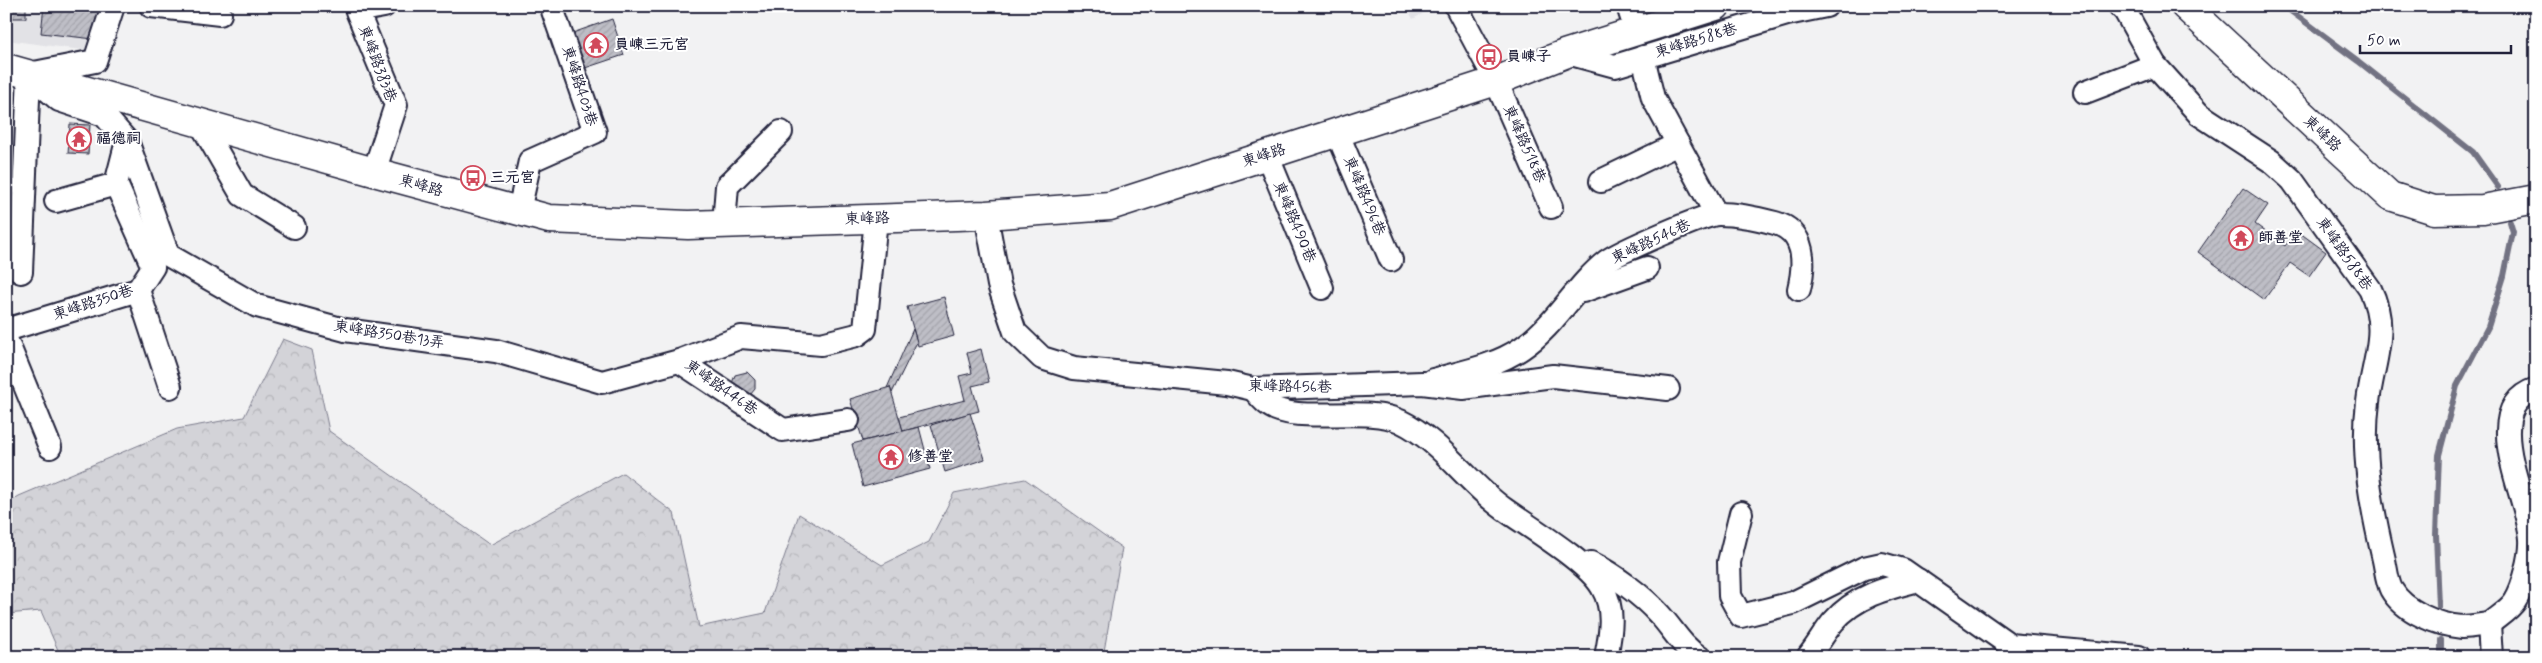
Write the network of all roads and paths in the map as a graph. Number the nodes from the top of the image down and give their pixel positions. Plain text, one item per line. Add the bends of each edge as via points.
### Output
1 (113, 6) edge
2 (151, 6) edge
3 (384, 6) edge
4 (1456, 6) edge
5 (1716, 6) edge
6 (1826, 6) edge
7 (2120, 6) edge
8 (2185, 6) edge
9 (553, 11) dead end
10 (220, 14) dead end
11 (1632, 19) edge
12 (1567, 53) junction
13 (1643, 57) junction
14 (2155, 64) junction
15 (18, 71) edge
16 (1496, 81) junction
17 (2085, 92) dead end
18 (201, 124) junction
19 (781, 132) dead end
20 (1337, 132) junction
21 (126, 141) junction
22 (1678, 144) junction
23 (1267, 155) junction
24 (374, 172) junction
25 (1601, 181) dead end
26 (116, 184) junction
27 (2536, 199) edge
28 (56, 202) dead end
29 (1552, 207) dead end
30 (519, 211) junction
31 (1716, 214) junction
32 (986, 215) junction
33 (876, 219) junction
34 (724, 224) junction
35 (294, 227) dead end
36 (1391, 260) dead end
37 (1647, 268) dead end
38 (21, 272) dead end
39 (1322, 288) dead end
40 (1799, 289) dead end
41 (138, 290) junction
42 (1577, 292) junction
43 (6, 330) edge
44 (6, 339) edge
45 (679, 361) junction
46 (1422, 383) junction
47 (170, 387) dead end
48 (1253, 389) junction
49 (1668, 389) dead end
50 (2536, 389) edge
51 (848, 420) dead end
52 (50, 447) dead end
53 (1742, 513) dead end
54 (1553, 542) junction
55 (1918, 580) junction
56 (2489, 624) junction
57 (1606, 657) edge
58 (1699, 657) edge
59 (1808, 657) edge
60 (2139, 657) edge
61 (2491, 657) edge

1 - 15 street via 95,61
2 - 10 street
3 - 24 street, 東峰路383巷 via 357,11 396,105
4 - 16 street, 東峰路518巷
5 - 11 main road, 東峰路
6 - 13 street, 東峰路588巷 via 1787,14
7 - 14 street, 東峰路588巷
8 - 27 main road, 東峰路 via 2390,196 2434,210 2483,209
9 - 30 street, 東峰路403巷 via 595,132 530,161
11 - 12 main road, 東峰路
12 - 13 street, 東峰路588巷 via 1615,66
12 - 16 main road, 東峰路
13 - 22 street via 1653,98
14 - 17 street
14 - 56 street, 東峰路588巷 via 2199,114 2271,161 2292,180 2370,288 2381,327 2368,403 2366,448 2372,502 2391,589 2406,606 2426,618 2462,626
15 - 18 main road, 東峰路
15 - 21 street via 59,100 104,115
15 - 38 street
16 - 20 main road, 東峰路
16 - 29 street, 東峰路518巷
18 - 24 main road, 東峰路
18 - 35 street via 242,195
19 - 34 street via 727,186
20 - 23 main road, 東峰路
20 - 36 street, 東峰路496巷
21 - 26 street
21 - 45 street, 東峰路350巷13弄 via 168,254 257,306 345,330 496,351 602,382
22 - 25 street
22 - 31 street
23 - 32 main road, 東峰路 via 1110,206
23 - 39 street, 東峰路490巷
24 - 30 main road, 東峰路
26 - 28 street
26 - 41 street, 東峰路350巷 via 153,267
30 - 34 main road, 東峰路 via 549,219 615,224
31 - 40 street via 1746,216 1778,224 1794,234 1802,252 1804,270
31 - 42 street, 東峰路546巷 via 1652,238 1607,261
32 - 33 main road, 東峰路
32 - 48 street, 東峰路456巷 via 999,285 1015,332 1042,358 1074,368 1227,383
33 - 34 main road, 東峰路
33 - 45 street, 東峰路446巷 via 865,329 857,336 821,344 741,337
37 - 42 street
41 - 43 street, 東峰路350巷
41 - 47 street
42 - 46 street, 東峰路546巷 via 1552,324 1510,356
44 - 52 street
45 - 51 street, 東峰路446巷 via 783,430
46 - 48 street, 東峰路456巷
46 - 49 street, 東峰路456巷 via 1463,388 1553,376
48 - 54 street via 1269,406 1285,413 1381,416 1400,421 1433,442 1502,508
50 - 56 street via 2516,403 2508,418 2507,440 2528,516 2531,540 2528,567 2514,602
53 - 55 street via 1729,562 1730,596 1741,616 1793,603 1864,568 1882,564 1903,570
54 - 57 street via 1601,584 1609,601 1612,617
54 - 58 street via 1607,571 1658,613 1687,650
55 - 59 street via 1886,588 1854,603 1833,621
55 - 60 street via 2010,644
56 - 61 street

